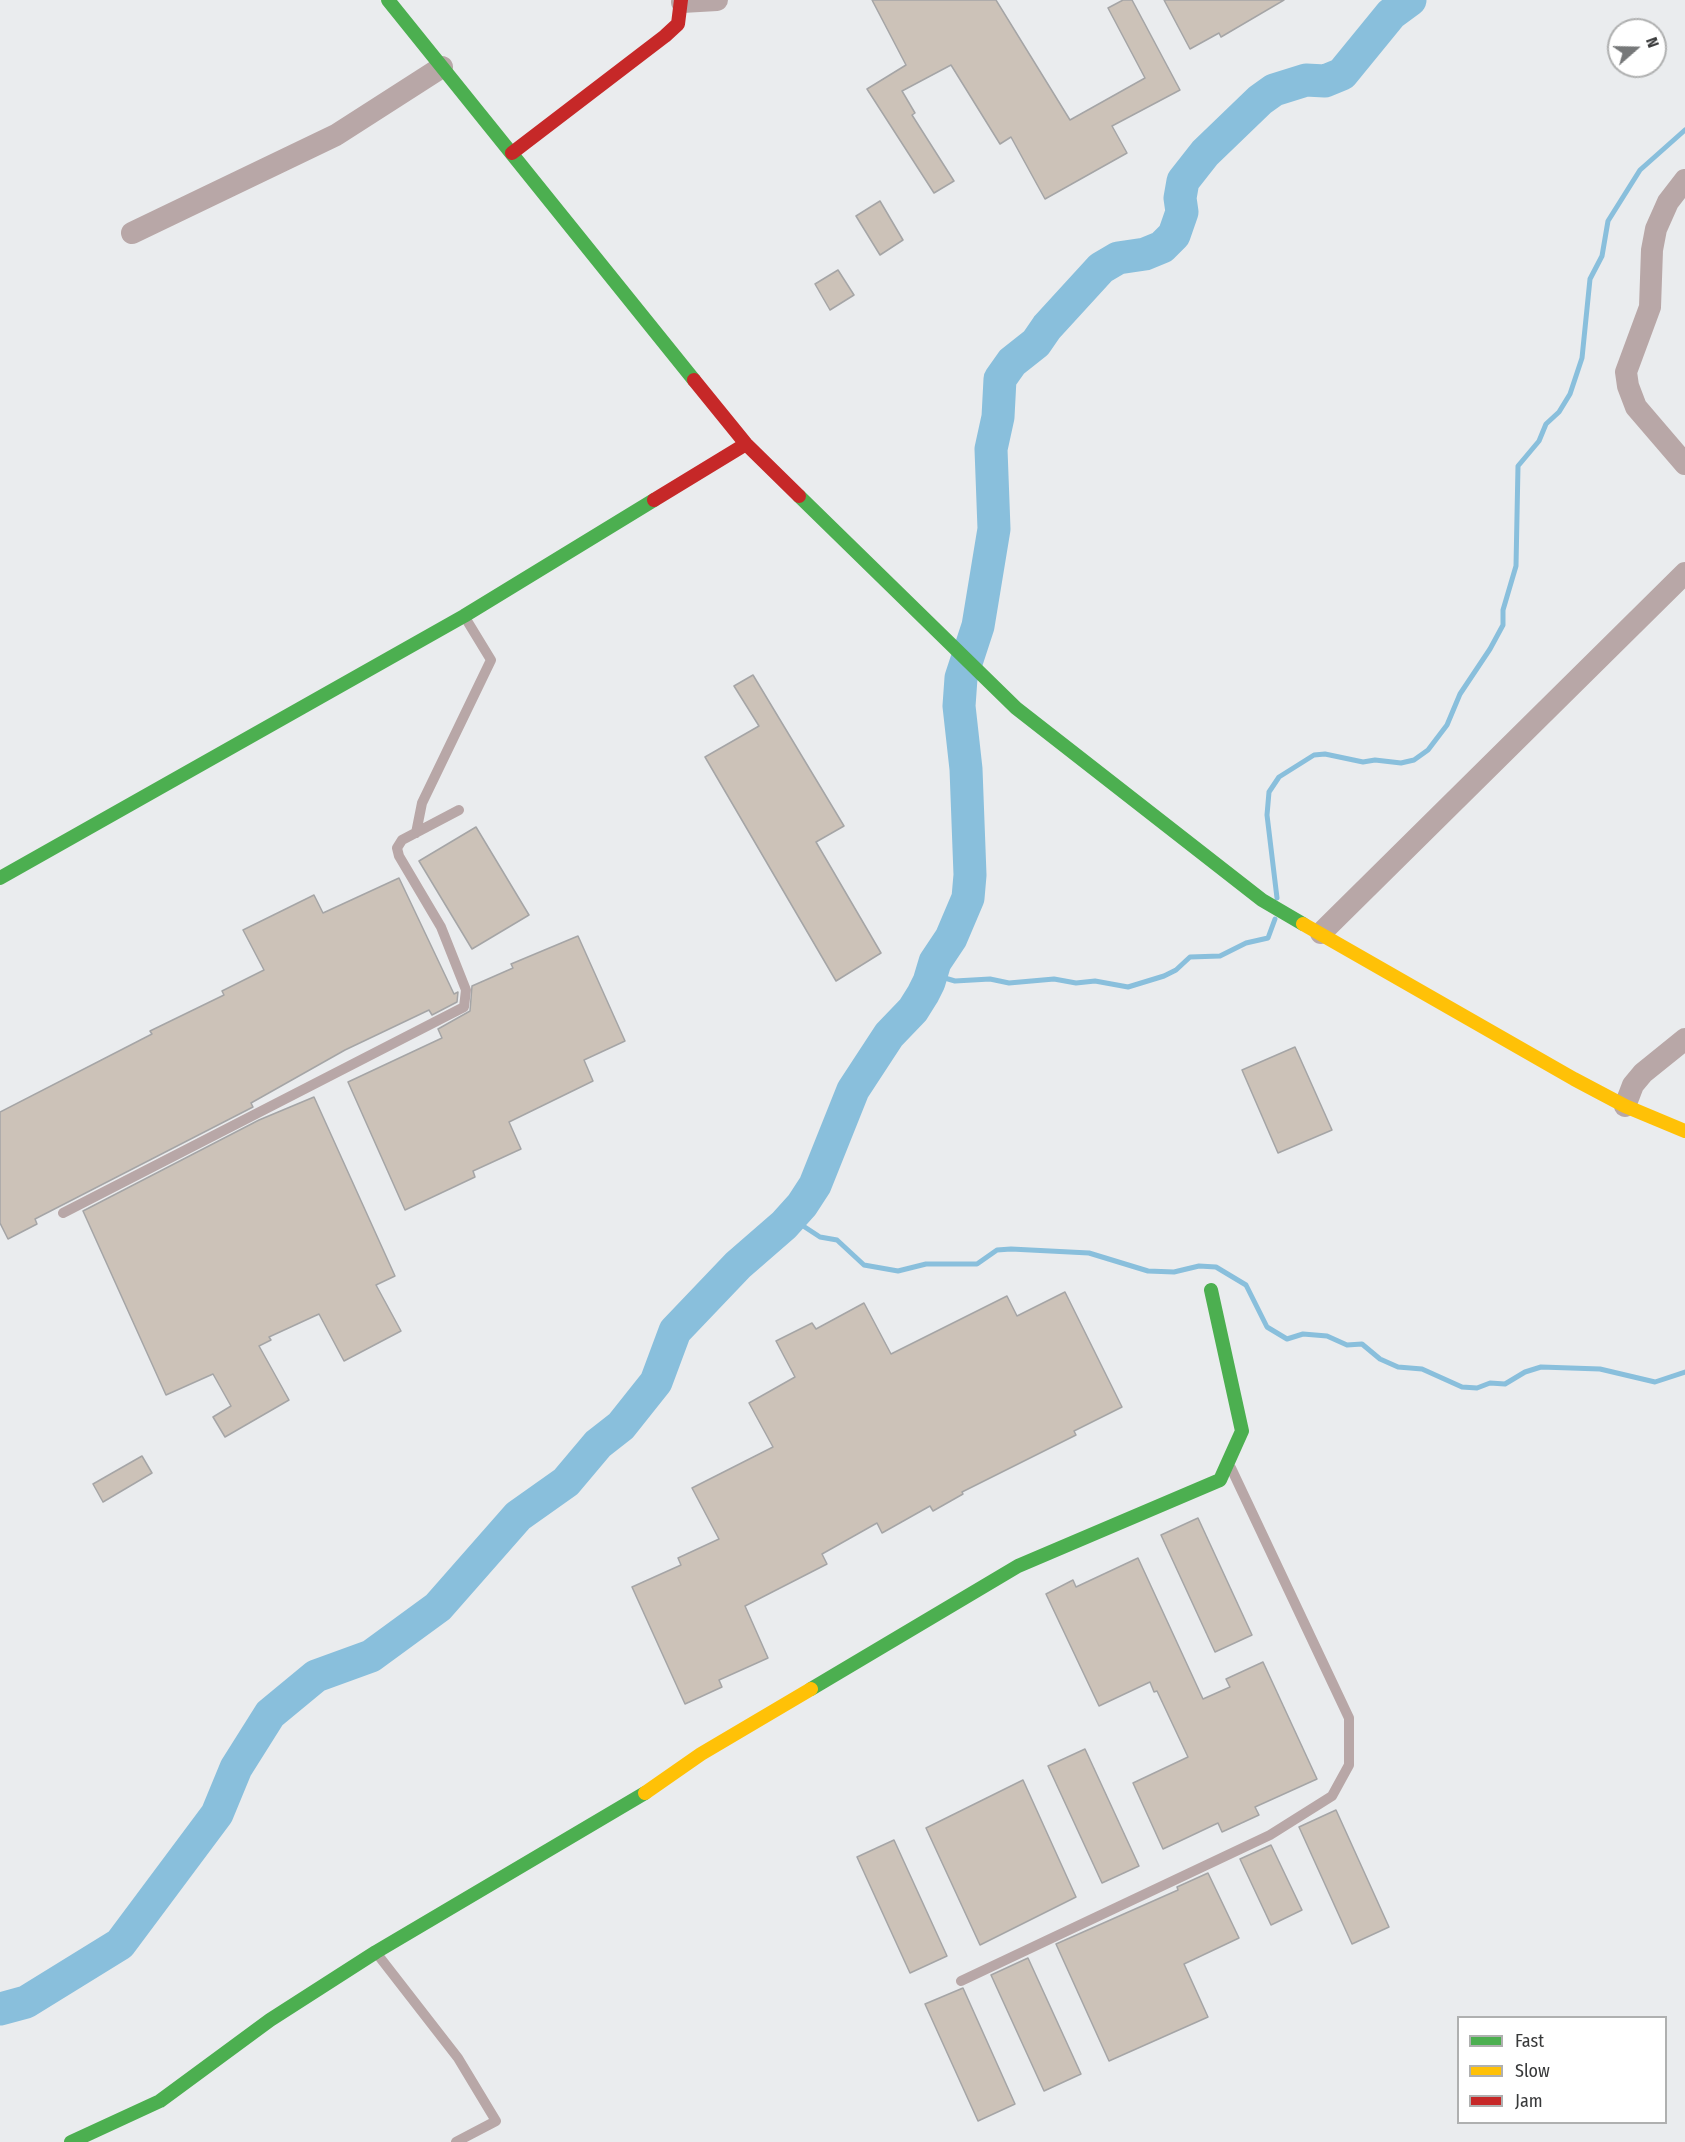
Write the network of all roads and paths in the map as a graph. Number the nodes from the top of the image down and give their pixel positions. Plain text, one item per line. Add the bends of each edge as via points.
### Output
1 (388, 0) edge
2 (717, 0) edge
3 (682, 1) edge
4 (442, 67) junction
5 (512, 153) junction
6 (1685, 180) edge
7 (132, 233) dead end
8 (746, 444) junction
9 (1685, 464) edge
10 (1685, 573) edge
11 (464, 616) junction
12 (459, 810) dead end
13 (416, 833) junction
14 (0, 878) edge
15 (1321, 933) junction
16 (1685, 1039) edge
17 (1625, 1106) junction
18 (1685, 1131) edge
19 (63, 1213) dead end
20 (1211, 1290) dead end
21 (1228, 1462) junction
22 (376, 1952) junction
23 (960, 1981) dead end
24 (71, 2142) edge
25 (456, 2142) edge

1 - 4 street
2 - 3 street
3 - 5 street via 678,24 665,36
4 - 5 street
4 - 7 street via 336,135
5 - 8 street
6 - 9 street via 1668,202 1656,229 1650,307 1626,372 1636,407
8 - 11 street
8 - 15 street via 1044,731 1262,900
10 - 15 street
11 - 13 lane via 491,660 422,803
11 - 14 street
12 - 13 lane
13 - 19 lane via 402,840 397,848 399,856 441,927 466,990 464,1007
15 - 17 street
16 - 17 street via 1643,1072
17 - 18 street
20 - 21 street via 1242,1431
21 - 22 street via 1220,1480 1018,1566
21 - 23 lane via 1349,1718 1349,1765 1332,1796 1270,1835
22 - 24 street via 270,2020 160,2101
22 - 25 lane via 459,2058 496,2121

